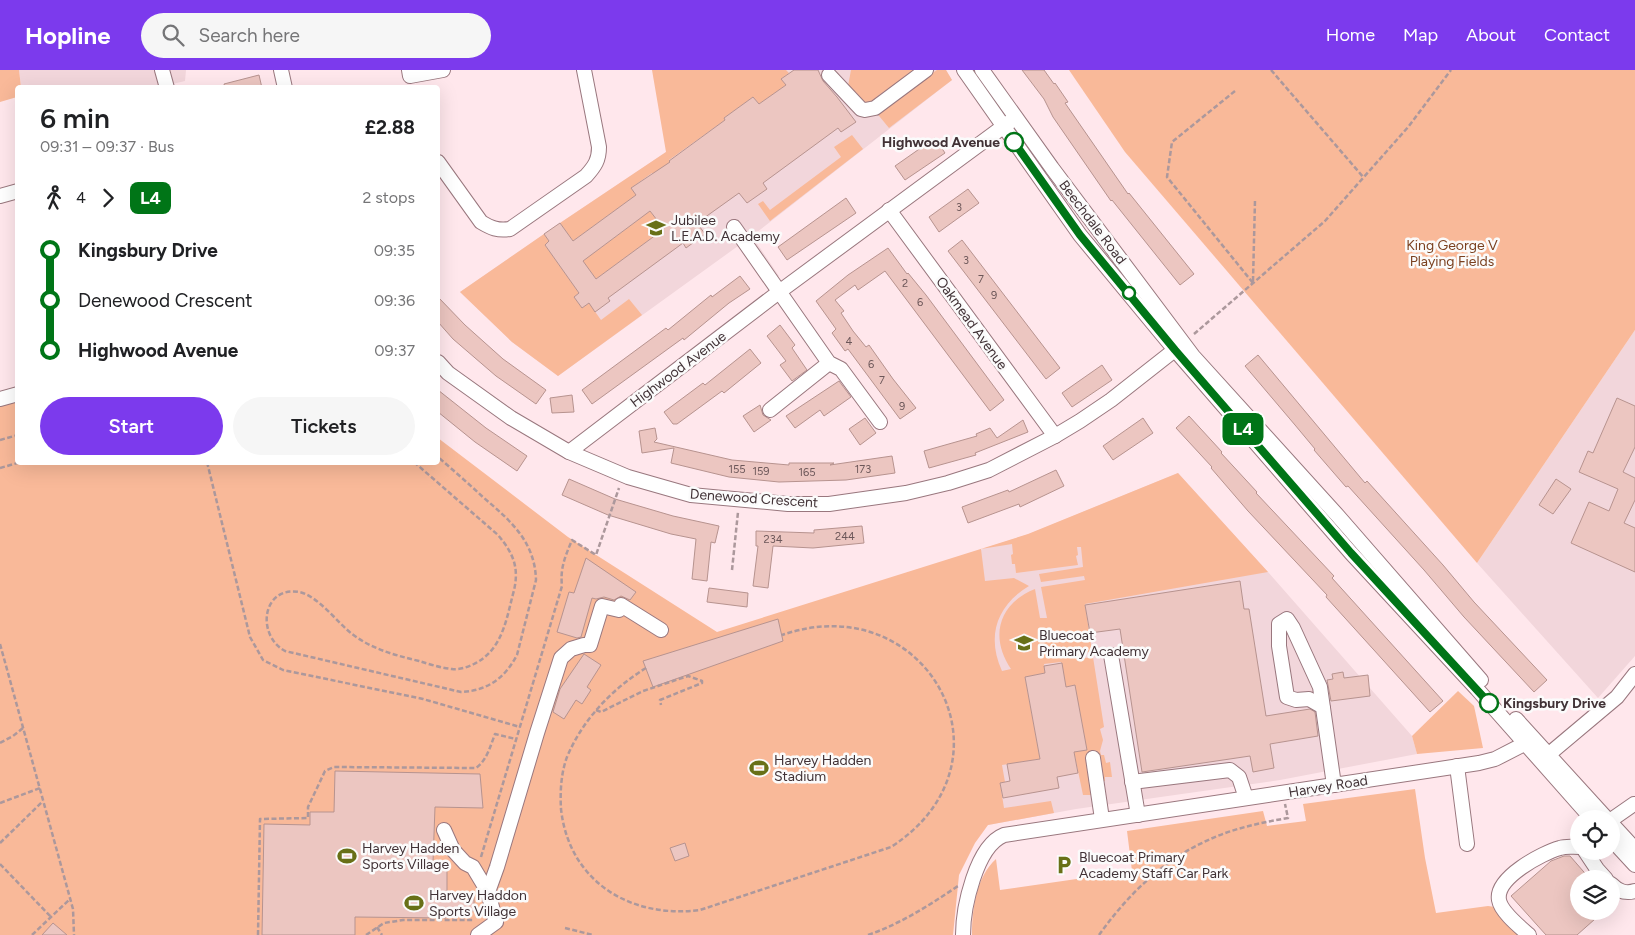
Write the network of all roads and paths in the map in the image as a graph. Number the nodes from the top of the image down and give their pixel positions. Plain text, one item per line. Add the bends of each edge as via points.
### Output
1 (162, 70) edge
2 (281, 70) edge
3 (443, 70) edge
4 (584, 70) edge
5 (926, 70) edge
6 (964, 70) edge
7 (982, 70) edge
8 (1271, 70) edge
9 (1451, 70) edge
10 (829, 76) dead end
11 (410, 78) edge
12 (165, 85) edge
13 (284, 85) edge
14 (1235, 91) dead end
15 (1015, 117) junction
16 (1003, 126) junction
17 (440, 165) edge
18 (1364, 178) junction
19 (15, 192) edge
20 (0, 196) edge
21 (1255, 200) dead end
22 (889, 210) junction
23 (734, 227) dead end
24 (1254, 283) junction
25 (779, 292) junction
26 (1179, 347) junction
27 (829, 363) junction
28 (440, 364) edge
29 (15, 395) edge
30 (0, 399) edge
31 (770, 410) dead end
32 (880, 422) dead end
33 (15, 436) edge
34 (1055, 436) junction
35 (0, 440) edge
36 (569, 452) junction
37 (440, 459) edge
38 (15, 464) edge
39 (207, 465) edge
40 (418, 465) edge
41 (0, 468) edge
42 (623, 475) junction
43 (740, 500) junction
44 (732, 570) dead end
45 (661, 630) dead end
46 (782, 635) dead end
47 (0, 644) edge
48 (1110, 655) dead end
49 (646, 668) dead end
50 (1635, 674) edge
51 (662, 705) dead end
52 (1323, 707) junction
53 (596, 710) junction
54 (520, 727) junction
55 (23, 728) junction
56 (516, 739) junction
57 (1530, 741) junction
58 (0, 743) edge
59 (1093, 758) dead end
60 (1545, 758) junction
61 (1457, 766) junction
62 (1132, 782) junction
63 (1334, 785) junction
64 (40, 788) junction
65 (1283, 793) junction
66 (1246, 798) junction
67 (43, 801) junction
68 (0, 803) edge
69 (1635, 804) edge
70 (1585, 810) edge
71 (1599, 810) edge
72 (1620, 815) edge
73 (1132, 816) junction
74 (1102, 819) junction
75 (444, 830) dead end
76 (1620, 832) edge
77 (0, 843) edge
78 (1467, 844) dead end
79 (1570, 847) edge
80 (1635, 848) edge
81 (1620, 849) edge
82 (481, 858) dead end
83 (0, 864) edge
84 (1635, 865) edge
85 (973, 881) junction
86 (1620, 891) edge
87 (1635, 891) edge
88 (488, 892) junction
89 (70, 899) junction
90 (494, 915) junction
91 (51, 917) junction
92 (378, 928) junction
93 (565, 928) dead end
94 (32, 935) edge
95 (74, 935) edge
96 (258, 935) edge
97 (366, 935) edge
98 (382, 935) edge
99 (478, 935) edge
100 (593, 935) edge
101 (868, 935) edge
102 (963, 935) edge
103 (1099, 935) edge
104 (1529, 935) edge

1 - 12 street
2 - 13 street
3 - 11 street
4 - 17 street via 599,147 595,167 510,229 501,231 482,222
5 - 10 street via 875,108 865,110
6 - 16 street, Beechdale Road
7 - 15 street, Beechdale Road
8 - 18 path
9 - 18 path
14 - 24 path via 1172,142 1167,177
15 - 16 street, Highwood Avenue
15 - 26 street, Beechdale Road
16 - 22 street, Highwood Avenue
16 - 26 street, Beechdale Road via 1080,235
18 - 24 path via 1325,221
19 - 20 street
21 - 24 path
22 - 25 street, Highwood Avenue
22 - 34 street, Oakmead Avenue
23 - 25 street
24 - 26 path
25 - 27 street
25 - 36 street, Highwood Avenue
26 - 34 street, Denewood Crescent via 1111,400
26 - 57 street, Beechdale Road via 1351,553
27 - 31 street
27 - 32 street via 841,369
28 - 36 street, Denewood Crescent via 485,400
29 - 30 street
33 - 35 path
34 - 43 street, Denewood Crescent via 989,470 906,493 829,504
36 - 42 street, Denewood Crescent
37 - 40 path via 520,531 536,570 513,664 501,678 478,690 461,692 285,651 275,644 266,626 267,612 273,601 294,591 307,595 365,642 402,658 454,670 479,661 492,650 502,636 517,580 514,560 498,534
38 - 41 path
39 - 54 path via 250,637 263,660 284,670 423,699
42 - 43 street, Denewood Crescent via 691,495
42 - 54 path via 596,555 572,540 562,561 562,586
43 - 44 path
45 - 88 street via 621,605 619,610 602,606 590,645 572,649 560,658
46 - 53 path via 823,626 866,631 895,642 908,651 939,686 946,700 953,731 953,757 948,782 928,816 892,847 700,910 658,911 624,901 602,886 582,865 569,842 562,816 561,787 566,758
47 - 55 path
48 - 62 street
49 - 53 path via 623,684
50 - 60 street via 1617,697
51 - 53 path via 660,700 702,681 688,676 643,691 601,712
52 - 52 street via 1309,699 1287,697 1279,624 1287,619 1320,687
52 - 63 street
54 - 56 path
55 - 58 path
55 - 64 path
56 - 82 path
56 - 96 path via 495,734 482,764 476,768 334,767 325,771 308,808 308,818 260,819
57 - 60 street, Beechdale Road
57 - 61 street, Harvey Road via 1495,758
59 - 74 street
60 - 70 street, Beechdale Road
60 - 71 street, Beechdale Road
61 - 63 street, Harvey Road
61 - 78 street
62 - 66 street via 1230,770 1240,777
62 - 73 street
63 - 65 street, Harvey Road
64 - 67 path
64 - 68 path
65 - 66 street, Harvey Road
65 - 103 path via 1288,818 1246,826 1204,842 1170,863 1117,910
66 - 73 street, Harvey Road
67 - 77 path
67 - 89 path
69 - 72 street
73 - 74 street, Harvey Road
74 - 85 street, Harvey Road via 996,838 977,868
75 - 88 street via 452,850 473,867
76 - 80 street
79 - 104 street via 1544,854 1512,875 1498,893 1499,902 1510,917
81 - 84 street
83 - 91 path
85 - 101 path via 962,883 905,920
85 - 102 street via 965,905
86 - 87 street
88 - 90 street
89 - 91 path
89 - 95 path
90 - 92 path via 486,920 404,920 384,923
90 - 99 street via 496,922
91 - 94 path
92 - 97 path
92 - 98 path
93 - 100 path

